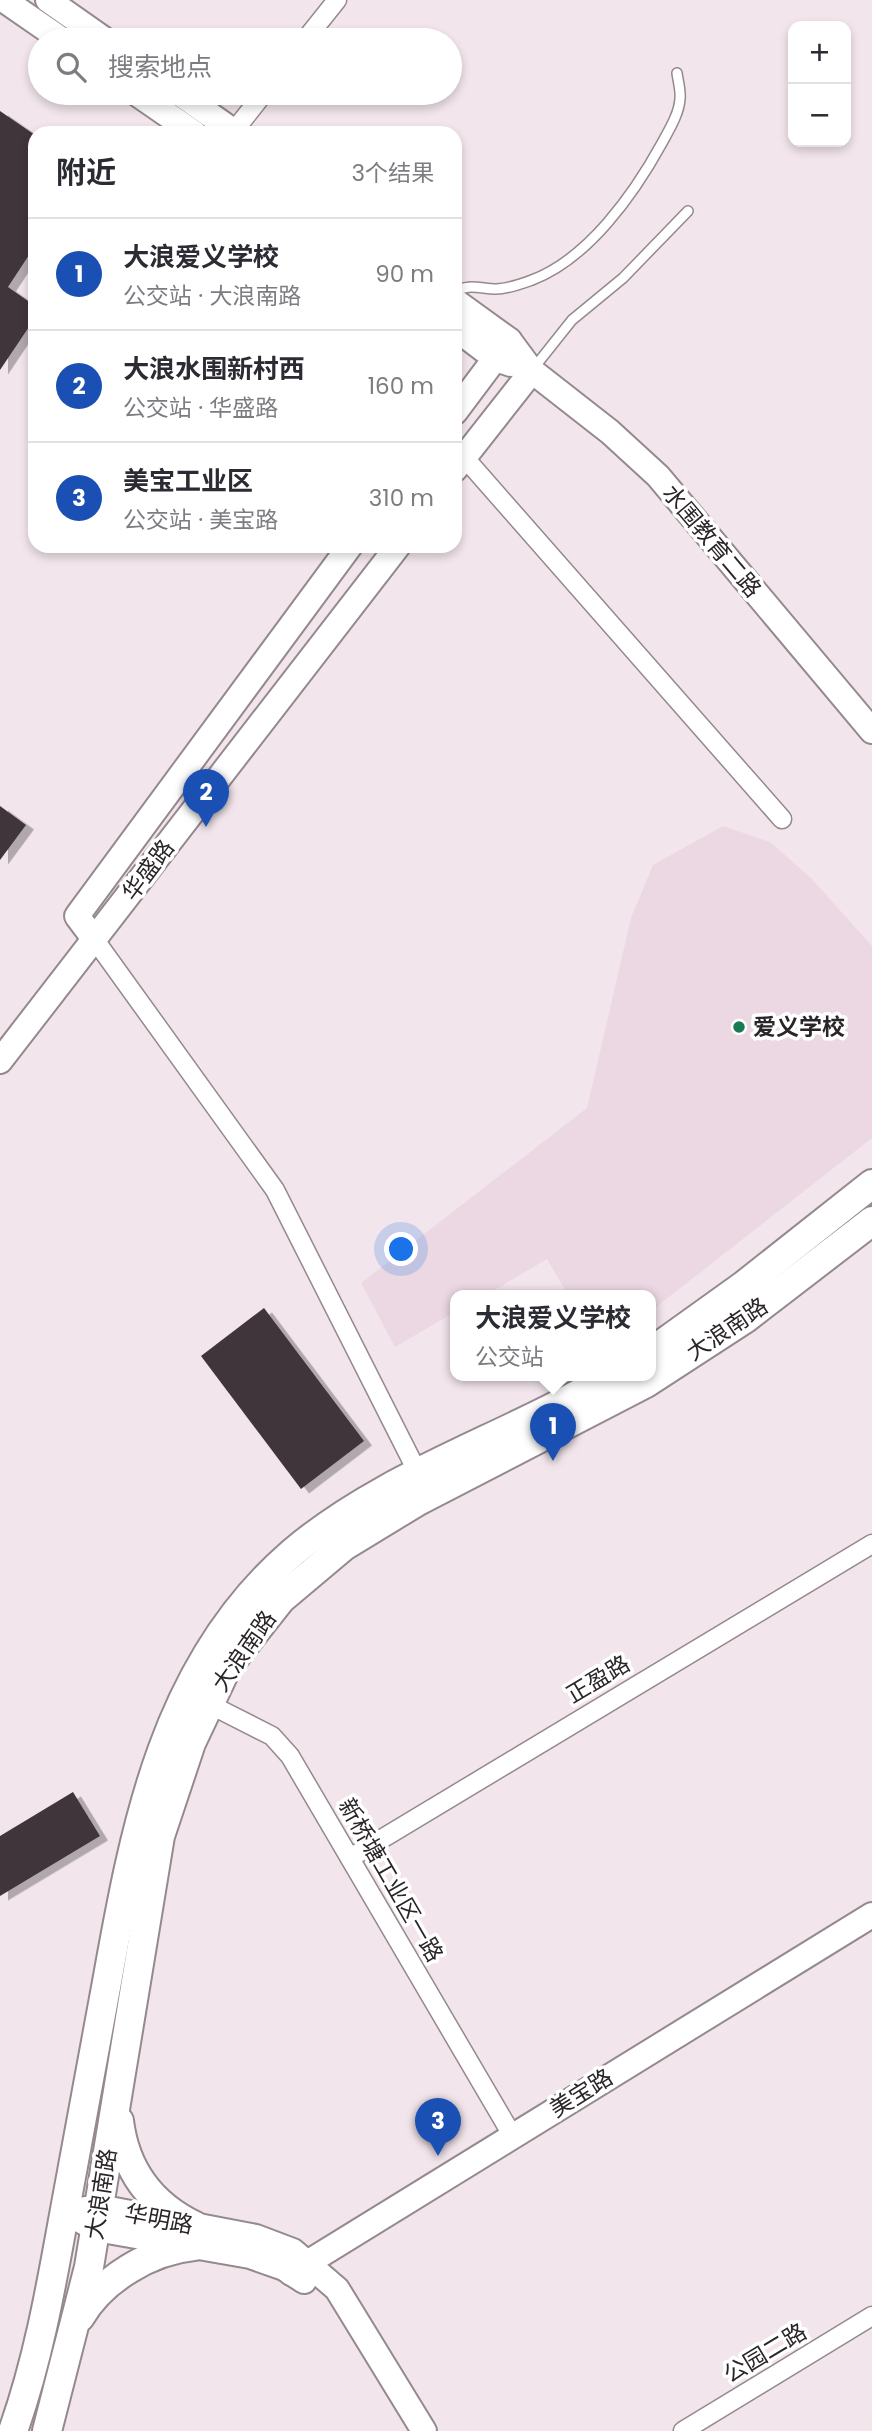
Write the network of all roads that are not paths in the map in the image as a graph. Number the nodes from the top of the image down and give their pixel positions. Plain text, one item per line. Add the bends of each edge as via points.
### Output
1 (4, 0) edge
2 (48, 0) edge
3 (337, 0) edge
4 (45, 28) edge
5 (88, 28) edge
6 (315, 28) edge
7 (677, 72) dead end
8 (153, 105) edge
9 (196, 105) edge
10 (255, 105) edge
11 (184, 126) edge
12 (226, 126) edge
13 (239, 126) edge
14 (688, 211) dead end
15 (462, 289) edge
16 (462, 308) edge
17 (462, 331) edge
18 (502, 350) junction
19 (532, 371) junction
20 (462, 403) edge
21 (462, 460) edge
22 (462, 465) edge
23 (345, 553) edge
24 (393, 553) edge
25 (872, 731) edge
26 (782, 819) dead end
27 (95, 940) junction
28 (0, 1061) edge
29 (872, 1184) edge
30 (872, 1221) edge
31 (656, 1348) edge
32 (656, 1376) edge
33 (600, 1381) edge
34 (649, 1381) edge
35 (418, 1473) junction
36 (872, 1544) edge
37 (197, 1699) junction
38 (349, 1858) junction
39 (872, 1915) edge
40 (117, 2101) junction
41 (513, 2135) junction
42 (65, 2212) junction
43 (98, 2218) junction
44 (194, 2236) junction
45 (299, 2267) junction
46 (872, 2316) edge
47 (73, 2328) junction
48 (13, 2431) edge
49 (47, 2431) edge
50 (408, 2431) edge
51 (424, 2431) edge
52 (683, 2431) edge

1 - 4 main road
2 - 5 main road
3 - 6 street
7 - 15 lane via 681,98 677,111 646,172 625,202 579,250 555,269 525,283
8 - 11 main road
9 - 12 main road
10 - 13 street
14 - 19 lane via 623,278 572,320
16 - 18 main road
17 - 18 main road
18 - 19 main road, 水围教育二路
18 - 20 main road
19 - 21 main road
19 - 25 main road, 水围教育二路 via 658,476
22 - 26 street
23 - 27 main road, 华盛路 via 77,916
24 - 27 main road, 华盛路
27 - 28 main road, 华盛路
27 - 35 street via 275,1190
29 - 31 main road, 大浪南路
30 - 32 main road, 大浪南路 via 746,1318
33 - 35 main road, 大浪南路
34 - 37 main road, 大浪南路 via 428,1495 344,1546 311,1571 266,1617
35 - 37 main road, 大浪南路 via 326,1528 261,1583 223,1629
36 - 38 street, 正盈路
37 - 38 street, 新桥塘工业区一路 via 272,1736 290,1756
37 - 40 main road, 大浪南路 via 160,1836
37 - 42 main road, 大浪南路 via 151,1775 136,1830
38 - 41 street, 新桥塘工业区一路
39 - 41 main road, 美宝路
40 - 43 main road, 大浪南路
40 - 44 main road via 124,2145 140,2182
41 - 45 main road, 美宝路
42 - 43 main road, 华明路
42 - 48 main road, 大浪南路 via 39,2338
43 - 44 main road, 华明路
43 - 47 main road, 大浪南路
44 - 45 main road, 华明路 via 272,2241
44 - 47 main road via 114,2280 85,2308
45 - 50 main road, 华明路 via 364,2356
45 - 51 main road, 华明路 via 337,2289
46 - 52 street, 公园二路
47 - 49 main road, 大浪南路

